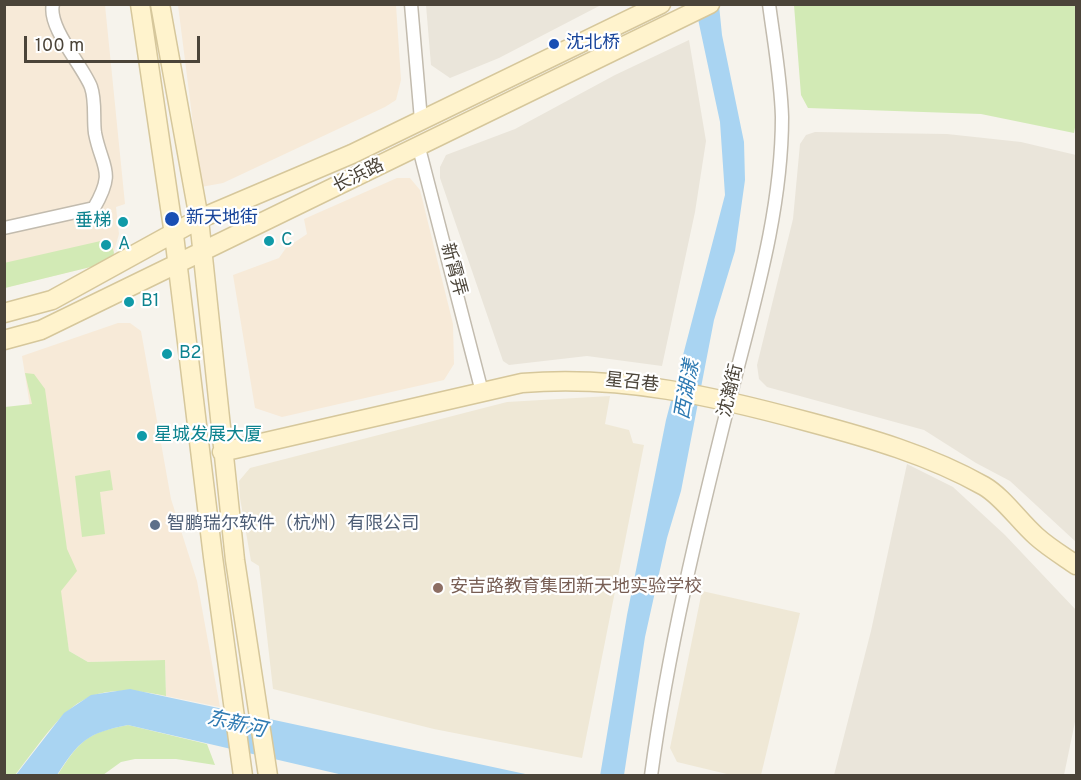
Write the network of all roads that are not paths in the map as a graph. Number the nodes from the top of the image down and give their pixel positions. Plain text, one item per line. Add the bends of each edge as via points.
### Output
1 (53, 4) edge
2 (140, 4) edge
3 (160, 4) edge
4 (411, 4) edge
5 (661, 4) edge
6 (710, 4) edge
7 (769, 4) edge
8 (421, 120) junction
9 (419, 148) junction
10 (199, 219) junction
11 (4, 228) edge
12 (174, 235) junction
13 (202, 253) junction
14 (178, 262) junction
15 (4, 313) edge
16 (4, 340) edge
17 (482, 392) junction
18 (729, 402) junction
19 (222, 452) junction
20 (1077, 566) edge
21 (242, 767) edge
22 (267, 771) edge
23 (651, 776) edge

1 - 11 street via 54,22 91,88 96,135 107,173 105,186 94,208
2 - 12 main road
3 - 10 main road
4 - 8 street
5 - 8 main road, 长浜路
6 - 9 main road, 长浜路
7 - 18 street, 沈瀚街 via 782,119 777,181 764,264
8 - 10 main road, 长浜路
9 - 13 main road, 长浜路
9 - 17 street, 新霄弄
10 - 12 main road, 长浜路
10 - 13 main road
12 - 14 main road
12 - 15 main road, 长浜路 via 52,300
13 - 14 main road, 长浜路
13 - 19 main road
14 - 16 main road, 长浜路 via 41,330
14 - 21 main road
17 - 18 main road, 星召巷 via 522,383 616,381 671,388
17 - 19 main road, 星召巷
18 - 20 main road, 星召巷 via 915,453 986,487 1037,537
18 - 23 street, 沈瀚街 via 684,582
19 - 22 main road

